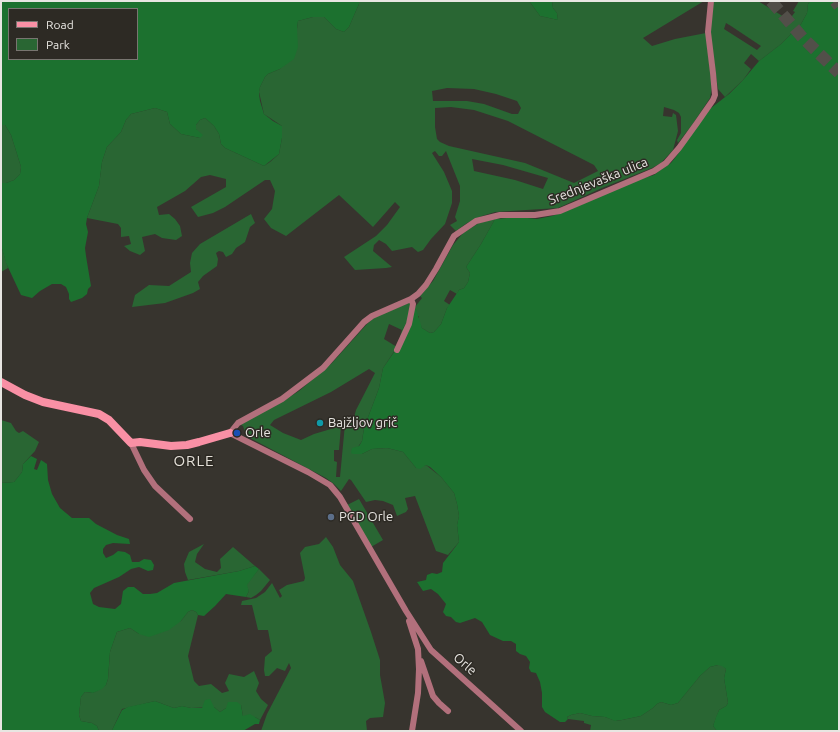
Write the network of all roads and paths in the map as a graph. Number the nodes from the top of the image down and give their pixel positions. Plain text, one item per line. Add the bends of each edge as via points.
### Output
1 (711, 1) edge
2 (411, 299) junction
3 (397, 350) dead end
4 (1, 382) edge
5 (230, 433) junction
6 (131, 443) junction
7 (190, 519) dead end
8 (406, 611) junction
9 (428, 645) junction
10 (418, 649) junction
11 (419, 656) junction
12 (448, 711) dead end
13 (412, 731) edge
14 (521, 731) edge

1 - 2 street, Srednjevaška ulica via 708,32 715,95 666,163 654,171 560,211 535,215 500,215 476,221 454,236 426,285
2 - 3 street via 413,304 409,324
2 - 5 street, Srednjevaška ulica via 372,316 323,368 282,399 238,423
4 - 6 street via 43,402 99,414 109,420
5 - 6 street via 186,445
5 - 8 street, Orle via 308,472 330,486 340,497
6 - 7 street via 155,486
8 - 9 street, Orle
8 - 10 street
9 - 10 street via 421,645
9 - 14 street, Orle
10 - 11 street
11 - 12 street via 433,696
11 - 13 street via 418,693

